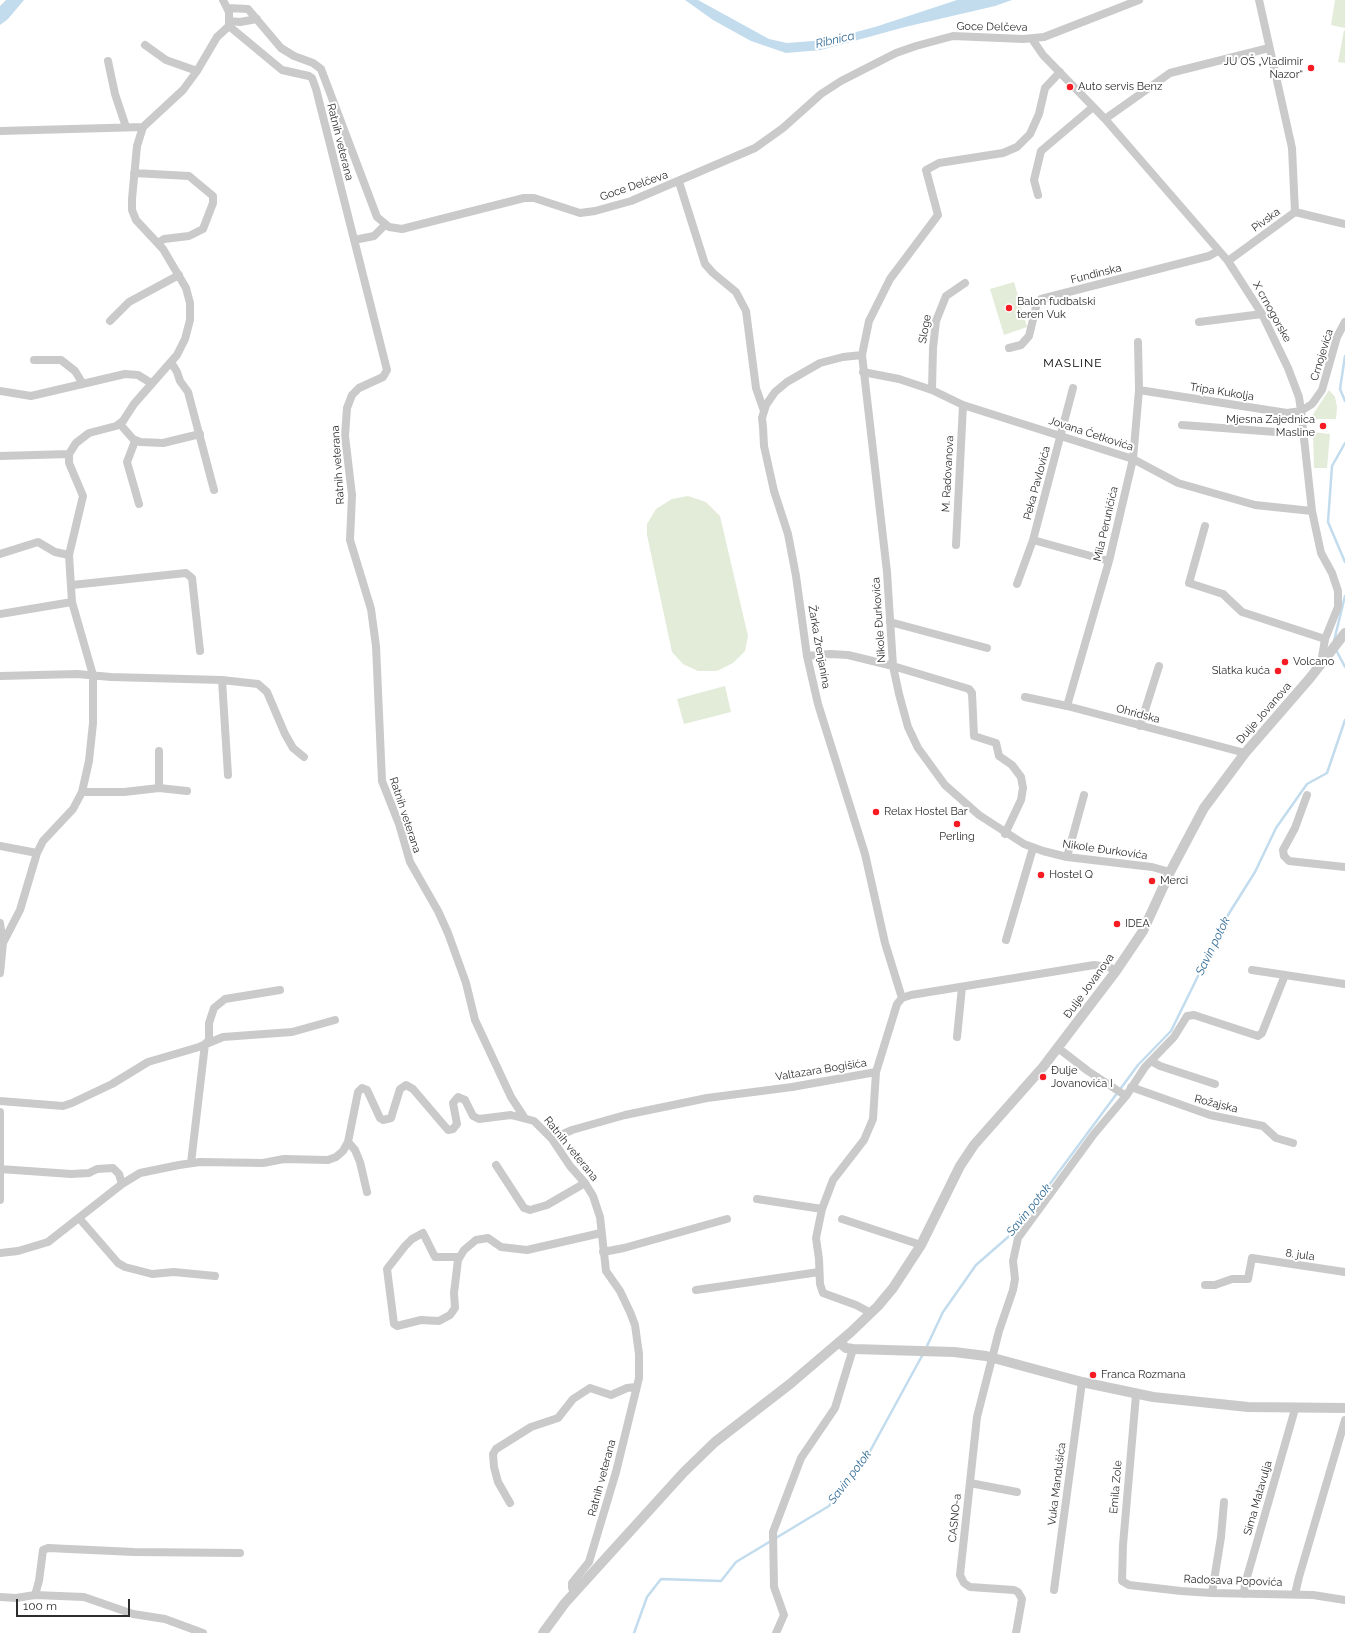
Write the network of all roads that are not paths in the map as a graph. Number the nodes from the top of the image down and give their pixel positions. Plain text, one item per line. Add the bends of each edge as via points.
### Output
1 (223, 0) edge
2 (1139, 0) edge
3 (1259, 0) edge
4 (228, 8) junction
5 (257, 19) junction
6 (230, 23) junction
7 (1032, 39) junction
8 (145, 45) dead end
9 (1269, 48) junction
10 (108, 61) dead end
11 (197, 71) junction
12 (1060, 72) junction
13 (1093, 107) junction
14 (1105, 119) junction
15 (126, 127) junction
16 (143, 127) junction
17 (0, 131) edge
18 (134, 173) junction
19 (679, 182) junction
20 (1038, 195) dead end
21 (1295, 212) junction
22 (1345, 224) edge
23 (385, 225) junction
24 (354, 240) junction
25 (158, 243) junction
26 (1218, 251) junction
27 (1228, 261) junction
28 (179, 275) junction
29 (965, 283) dead end
30 (1262, 314) junction
31 (110, 321) dead end
32 (1199, 322) dead end
33 (1345, 322) edge
34 (1138, 342) dead end
35 (1009, 348) dead end
36 (862, 356) junction
37 (34, 360) dead end
38 (170, 362) junction
39 (863, 372) junction
40 (151, 383) junction
41 (83, 384) junction
42 (1073, 388) dead end
43 (932, 390) junction
44 (1139, 390) junction
45 (0, 391) edge
46 (963, 405) junction
47 (1301, 411) junction
48 (764, 412) junction
49 (120, 424) junction
50 (1182, 425) dead end
51 (200, 434) junction
52 (1303, 434) junction
53 (1061, 435) junction
54 (135, 441) junction
55 (69, 454) junction
56 (0, 456) edge
57 (1133, 460) junction
58 (214, 490) dead end
59 (139, 504) dead end
60 (1312, 511) junction
61 (1205, 526) dead end
62 (1033, 540) junction
63 (956, 545) dead end
64 (0, 554) edge
65 (69, 555) junction
66 (1109, 561) junction
67 (1017, 584) dead end
68 (72, 585) junction
69 (1342, 591) edge
70 (72, 602) junction
71 (0, 614) edge
72 (890, 622) junction
73 (1342, 636) edge
74 (1325, 639) junction
75 (987, 648) dead end
76 (200, 651) dead end
77 (807, 656) junction
78 (1321, 664) junction
79 (893, 666) junction
80 (1160, 666) dead end
81 (93, 675) junction
82 (0, 676) edge
83 (222, 680) junction
84 (1025, 697) dead end
85 (1067, 706) junction
86 (1140, 726) junction
87 (160, 751) dead end
88 (1245, 753) junction
89 (304, 757) dead end
90 (228, 775) dead end
91 (159, 788) junction
92 (187, 791) dead end
93 (82, 792) junction
94 (1084, 795) dead end
95 (1307, 795) dead end
96 (1005, 834) junction
97 (0, 846) edge
98 (1033, 848) junction
99 (37, 853) junction
100 (1068, 857) junction
101 (1345, 866) edge
102 (1170, 872) junction
103 (0, 923) edge
104 (1006, 940) dead end
105 (3, 943) junction
106 (1252, 970) dead end
107 (1116, 971) junction
108 (0, 973) edge
109 (1285, 975) junction
110 (1345, 984) edge
111 (962, 987) junction
112 (280, 990) dead end
113 (902, 998) junction
114 (335, 1020) dead end
115 (957, 1037) dead end
116 (205, 1044) junction
117 (1058, 1048) junction
118 (1151, 1061) junction
119 (876, 1072) junction
120 (1215, 1084) dead end
121 (1131, 1087) junction
122 (1121, 1092) junction
123 (0, 1101) edge
124 (0, 1112) edge
125 (524, 1117) junction
126 (552, 1139) junction
127 (348, 1142) junction
128 (1293, 1143) dead end
129 (191, 1163) junction
130 (496, 1166) dead end
131 (1, 1169) edge
132 (585, 1183) junction
133 (122, 1184) junction
134 (367, 1192) dead end
135 (757, 1199) dead end
136 (0, 1200) edge
137 (822, 1209) junction
138 (79, 1218) junction
139 (727, 1219) dead end
140 (842, 1219) dead end
141 (601, 1233) junction
142 (921, 1245) junction
143 (603, 1252) junction
144 (0, 1253) edge
145 (459, 1257) junction
146 (820, 1272) junction
147 (1345, 1272) edge
148 (215, 1276) dead end
149 (1205, 1285) dead end
150 (696, 1290) dead end
151 (871, 1314) junction
152 (839, 1342) junction
153 (853, 1349) junction
154 (992, 1357) junction
155 (1082, 1382) junction
156 (636, 1387) junction
157 (1136, 1395) junction
158 (1345, 1408) edge
159 (1296, 1409) junction
160 (1345, 1420) edge
161 (970, 1483) junction
162 (1017, 1492) dead end
163 (1224, 1502) dead end
164 (510, 1503) dead end
165 (240, 1553) dead end
166 (1122, 1581) joint
167 (1054, 1590) dead end
168 (575, 1592) junction
169 (1212, 1593) junction
170 (1244, 1594) junction
171 (1295, 1594) junction
172 (35, 1595) junction
173 (0, 1597) edge
174 (1345, 1600) edge
175 (203, 1633) edge
176 (543, 1633) edge
177 (776, 1633) edge
178 (1016, 1633) edge

1 - 4 street
2 - 7 street, Goce Delčeva via 1055,33
3 - 9 street
4 - 5 street via 248,9
4 - 6 street
5 - 6 street
5 - 23 street via 281,48 320,69 374,211
6 - 11 street via 213,43
6 - 24 street, Ratnih veterana via 278,67 308,76 315,82
7 - 12 street, X crnogorske
7 - 19 street, Goce Delčeva via 953,36 896,53 821,94 783,128 755,148
8 - 11 street via 166,60
9 - 14 street via 1170,73
9 - 21 street via 1292,148
10 - 15 street
11 - 16 street via 183,90
12 - 13 street, X crnogorske
12 - 36 street, Nikole Đurkovića via 1045,88 1039,114 1030,134 1017,148 1003,153 939,163 926,170 938,215 890,279 869,321
13 - 14 street, X crnogorske
13 - 20 street via 1040,153 1034,180
14 - 26 street, X crnogorske
15 - 16 street
15 - 17 street
16 - 18 street via 137,146
18 - 25 street via 132,210 136,220
18 - 25 street via 189,176 213,196 213,203 203,229 189,236 164,239
19 - 23 street, Goce Delčeva via 595,211 580,213 534,198 524,198 402,229
19 - 48 street via 705,264 736,292 746,311 756,388
21 - 22 street, Pivska
21 - 27 street, Pivska
23 - 24 street via 374,236
24 - 125 street, Ratnih veterana via 387,370 383,377 359,388 352,395 347,408 345,436 352,495 350,540 371,609 376,646 382,780 410,862 448,933 466,983 475,1020 510,1097
25 - 28 street
26 - 27 street, X crnogorske
26 - 35 street, Fundinska via 1209,256 1041,299 1037,303 1029,336 1021,345
27 - 30 street, X crnogorske
28 - 31 street via 129,302
28 - 38 street via 190,303 190,320 185,340
29 - 43 street, Sloge via 946,296 936,321
30 - 32 street
30 - 47 street, X crnogorske via 1288,368 1299,397
33 - 47 street, Crnojevića via 1337,338 1322,390 1312,404
34 - 44 street, Mila Peruničića
36 - 39 street, Nikole Đurkovića
36 - 48 street, Žarka Zrenjanina via 832,359 807,369 782,386 770,399
37 - 41 street via 61,360 75,371
38 - 40 street
38 - 51 street via 188,392
39 - 43 street, Jovana Ćetkovića via 899,379
39 - 72 street, Nikole Đurkovića via 887,572
40 - 41 street via 132,374
40 - 49 street
41 - 45 street via 31,396
42 - 53 street, Peka Pavlovića
43 - 46 street, Jovana Ćetkovića
44 - 47 street, Tripa Kukolja via 1287,413
44 - 57 street, Mila Peruničića
46 - 53 street, Jovana Ćetkovića
46 - 63 street, M. Radovanova
47 - 52 street, X crnogorske
48 - 77 street, Žarka Zrenjanina via 764,446 774,491 788,534
49 - 54 street
49 - 55 street via 89,433 76,443
50 - 52 street
51 - 54 street via 163,443
51 - 58 street
52 - 60 street, X crnogorske
53 - 57 street, Jovana Ćetkovića
53 - 62 street, Peka Pavlovića
54 - 59 street via 127,462
55 - 56 street
55 - 65 street via 69,463 83,496
57 - 60 street, Jovana Ćetkovića via 1178,483 1255,505
57 - 66 street, Mila Peruničića
60 - 69 street, X crnogorske via 1321,553
61 - 74 street via 1189,583 1223,594 1242,612
62 - 66 street
62 - 67 street, Peka Pavlovića
64 - 65 street via 38,542 55,552
65 - 68 street
66 - 85 street, Mila Peruničića
68 - 70 street
68 - 76 street via 186,573 192,578
69 - 74 street, X crnogorske
70 - 71 street
70 - 81 street
72 - 75 street
72 - 79 street, Nikole Đurkovića
73 - 78 street, Đulje Jovanova
74 - 78 street, X crnogorske
77 - 79 street via 840,654
77 - 113 street, Žarka Zrenjanina via 818,704 865,854 885,943
78 - 88 street, Đulje Jovanova
79 - 96 street, Nikole Đurkovića via 908,727 928,763 952,792
79 - 96 street via 972,693 974,736 996,743 999,756 1012,765 1021,777 1021,800
80 - 86 street
81 - 82 street
81 - 83 street
81 - 93 street via 91,743
83 - 89 street via 264,687 285,734 293,748
83 - 90 street
84 - 85 street, Ohridska
85 - 86 street, Ohridska
86 - 88 street, Ohridska
87 - 91 street
88 - 102 street, Đulje Jovanova via 1204,808
91 - 92 street
91 - 93 street
93 - 99 street via 73,810 43,841
94 - 100 street
95 - 101 street via 1295,828 1283,850 1284,856 1289,861
96 - 98 street, Nikole Đurkovića
97 - 99 street
98 - 100 street, Nikole Đurkovića
98 - 104 street
99 - 105 street via 20,910
100 - 102 street, Nikole Đurkovića via 1152,867
102 - 107 street, Đulje Jovanova via 1143,931
103 - 105 street
105 - 108 street
106 - 109 street
107 - 111 street via 1109,967 1094,966
107 - 117 street, Đulje Jovanova
109 - 110 street
109 - 118 street, CASNO-a via 1260,1035 1256,1036 1191,1014
111 - 113 street
111 - 115 street
112 - 116 street via 220,1002 214,1008 209,1023 209,1040
113 - 119 street, Valtazara Bogišića via 895,1008
114 - 116 street via 292,1032 223,1037
116 - 123 street via 148,1062 112,1084 63,1106
116 - 129 street
117 - 122 street
117 - 142 street, Đulje Jovanova via 966,1156
118 - 120 street
118 - 121 street, CASNO-a
119 - 126 street, Valtazara Bogišića via 792,1087 707,1098 624,1114
119 - 137 street via 873,1119 864,1140 833,1180
121 - 122 street, CASNO-a
121 - 128 street, Rožajska via 1210,1115 1263,1126 1276,1138
122 - 154 street, CASNO-a via 1094,1134 1018,1238 1013,1261 1013,1290
124 - 131 street
125 - 126 street, Ratnih veterana via 534,1121
125 - 127 street via 511,1115 479,1119 473,1116 465,1100 458,1097 453,1103 457,1124 448,1130 413,1089 406,1085 400,1090 391,1118 383,1120 367,1090 362,1088 358,1092
126 - 132 street, Ratnih veterana
127 - 129 street via 339,1155 328,1160
127 - 134 street via 360,1162
129 - 133 street via 140,1173
130 - 132 street via 524,1208 530,1210 547,1204
131 - 133 street via 71,1174 113,1168 119,1174
131 - 136 street
132 - 141 street, Ratnih veterana via 593,1196 600,1217
133 - 138 street
135 - 137 street
137 - 146 street via 816,1238
138 - 144 street via 48,1242
138 - 148 street via 118,1263 134,1270 152,1274 174,1272
139 - 143 street
140 - 142 street
141 - 143 street, Ratnih veterana
141 - 145 street via 527,1250 501,1247 488,1238 480,1238 468,1246
142 - 151 street, Đulje Jovanova via 902,1276
143 - 156 street, Ratnih veterana via 606,1270 625,1300 635,1325 640,1367
145 - 145 street via 454,1293 455,1308 450,1315 439,1322 421,1320 397,1326 394,1324 387,1269 408,1242 424,1233 435,1257
146 - 150 street
146 - 151 street via 823,1292
147 - 149 street, 8. jula via 1252,1258 1248,1279 1232,1279 1215,1285
151 - 152 street, Đulje Jovanova
152 - 153 street via 846,1348
152 - 168 street, Đulje Jovanova via 715,1442 684,1472
153 - 154 street via 966,1353
153 - 177 street via 835,1408 801,1458 773,1532 774,1587 784,1612
154 - 155 street
154 - 161 street, CASNO-a via 977,1416
155 - 157 street
155 - 167 street, Vuka Mandušića
156 - 164 street via 611,1395 590,1388 573,1399 558,1418 531,1428 496,1448 493,1454 494,1467 498,1482
156 - 168 street, Ratnih veterana via 616,1472 589,1562 572,1583
157 - 159 street via 1248,1407
157 - 166 street, Emila Zole via 1123,1538
158 - 159 street
159 - 170 street, Sima Matavulja
160 - 171 street
161 - 162 street
161 - 178 street, CASNO-a via 961,1579 970,1587 1018,1592 1022,1601
163 - 169 street
165 - 172 street via 48,1548 44,1550 40,1581
166 - 169 street, Radosava Popovića via 1129,1585
168 - 176 street, Đulje Jovanova
169 - 170 street, Radosava Popovića
170 - 171 street, Radosava Popovića
171 - 174 street, Radosava Popovića
172 - 173 street
172 - 175 street via 84,1597 133,1614 165,1620

